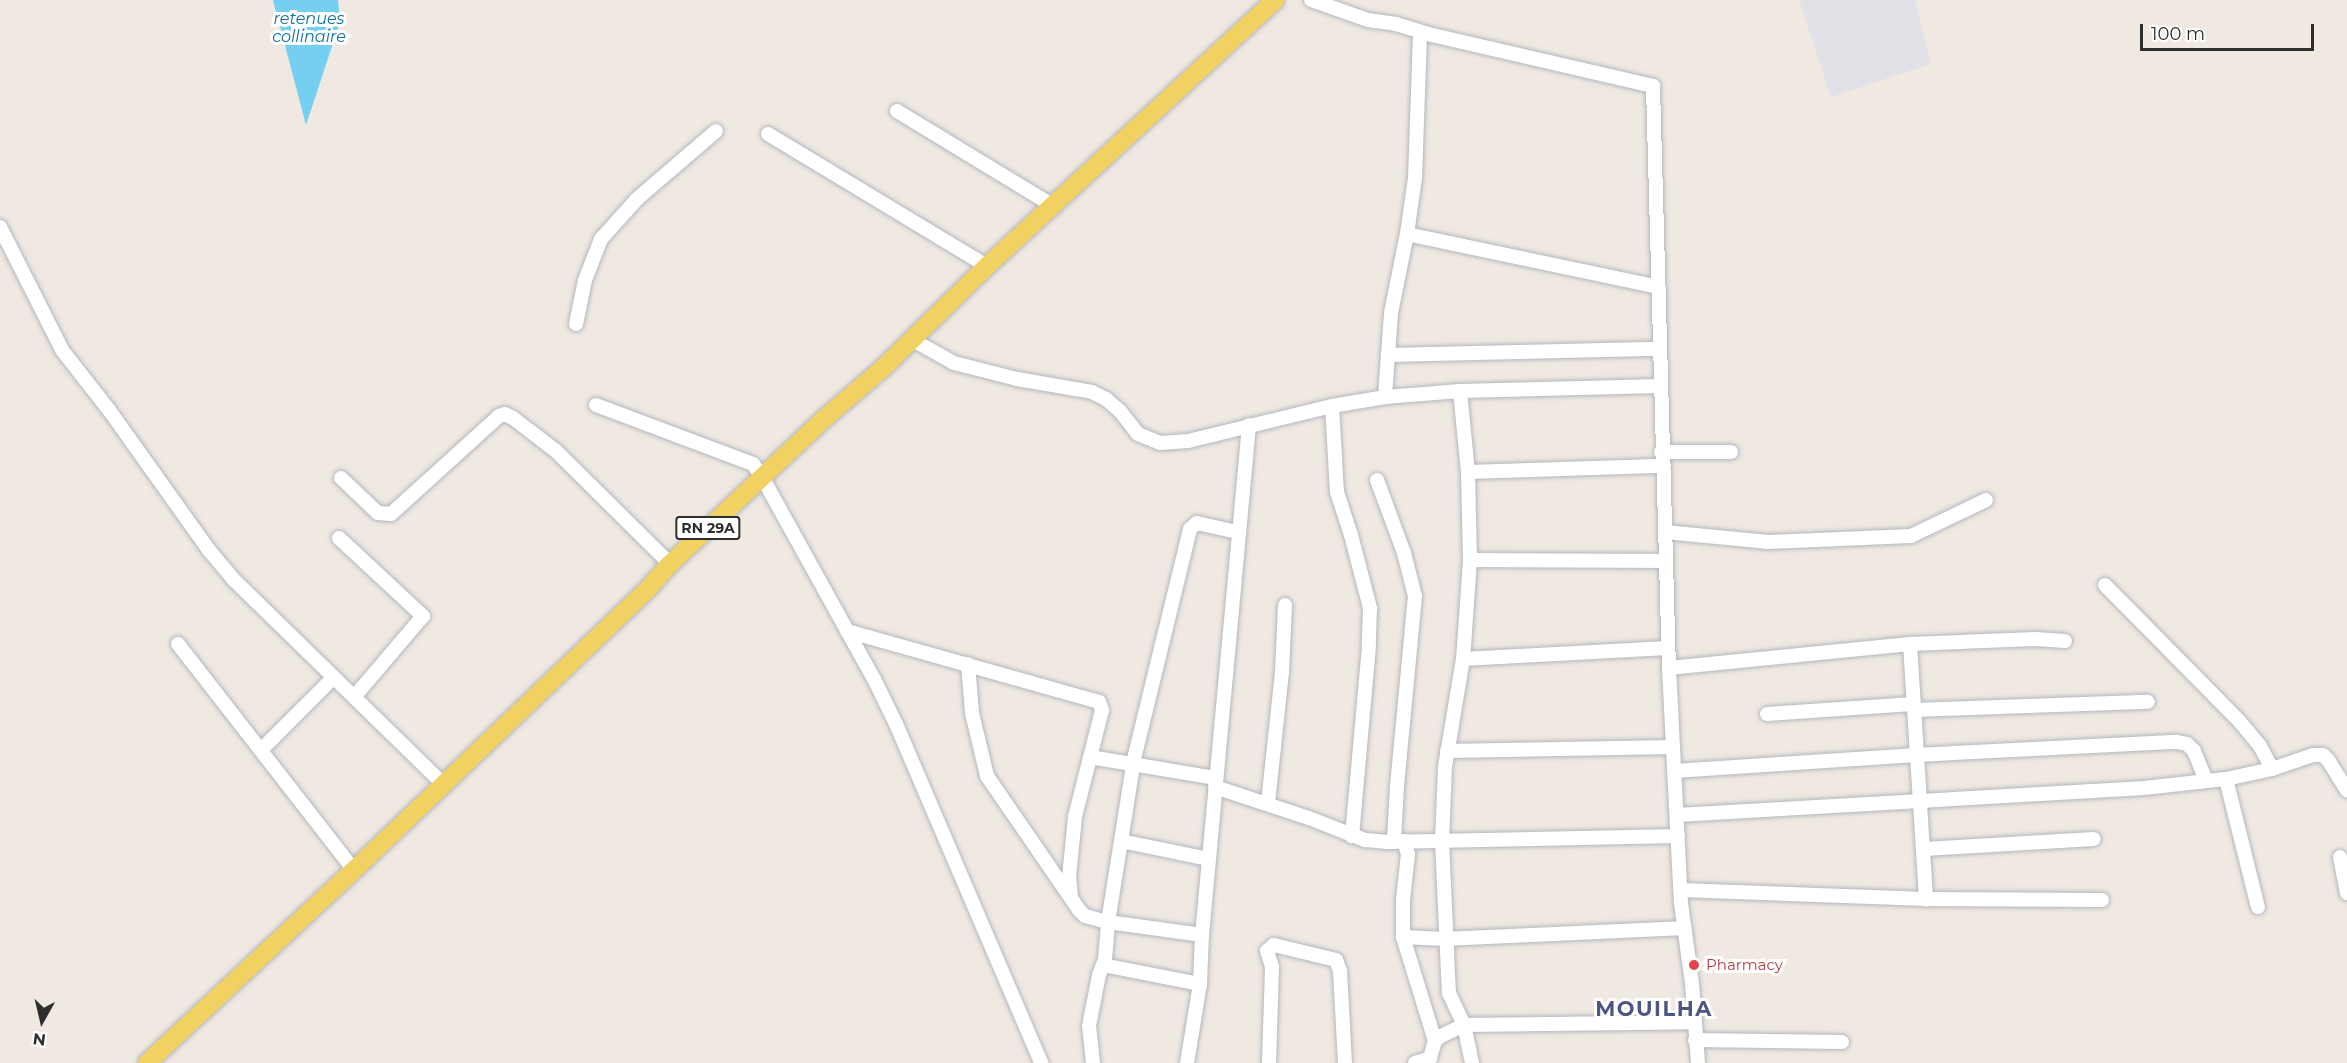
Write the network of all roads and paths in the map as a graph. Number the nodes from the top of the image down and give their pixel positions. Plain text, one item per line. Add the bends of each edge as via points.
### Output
1 (1275, 0) edge
2 (1311, 0) edge
3 (1420, 32) junction
4 (897, 111) dead end
5 (716, 131) dead end
6 (768, 134) dead end
7 (1053, 206) junction
8 (0, 227) edge
9 (1407, 234) junction
10 (987, 266) junction
11 (1658, 287) junction
12 (576, 324) dead end
13 (911, 339) junction
14 (1659, 349) junction
15 (1388, 355) junction
16 (1660, 386) junction
17 (1460, 391) junction
18 (1385, 397) junction
19 (596, 405) dead end
20 (1332, 406) junction
21 (1249, 425) junction
22 (1731, 452) dead end
23 (1663, 459) junction
24 (1468, 472) junction
25 (762, 477) junction
26 (341, 478) dead end
27 (1377, 480) dead end
28 (1986, 500) dead end
29 (1237, 532) junction
30 (1665, 532) junction
31 (339, 538) dead end
32 (1470, 560) junction
33 (1665, 561) junction
34 (670, 564) junction
35 (2105, 585) dead end
36 (1285, 605) dead end
37 (847, 631) junction
38 (2065, 641) dead end
39 (178, 644) dead end
40 (1910, 644) junction
41 (1668, 648) junction
42 (1463, 659) junction
43 (968, 664) junction
44 (1669, 668) junction
45 (334, 677) junction
46 (354, 697) junction
47 (2148, 702) dead end
48 (1913, 707) junction
49 (1767, 714) dead end
50 (1673, 747) junction
51 (261, 750) junction
52 (1448, 751) junction
53 (1917, 755) junction
54 (1090, 757) junction
55 (1133, 765) junction
56 (2272, 768) junction
57 (1674, 771) junction
58 (2226, 779) junction
59 (2206, 780) junction
60 (1216, 782) junction
61 (443, 784) junction
62 (2347, 791) edge
63 (1919, 801) junction
64 (1268, 803) junction
65 (1677, 815) junction
66 (1352, 836) junction
67 (1678, 836) junction
68 (2094, 839) dead end
69 (1442, 841) junction
70 (1120, 842) junction
71 (1399, 842) junction
72 (1924, 849) junction
73 (2340, 857) dead end
74 (1209, 859) junction
75 (354, 870) junction
76 (1681, 890) junction
77 (2347, 893) edge
78 (1071, 897) junction
79 (1926, 899) junction
80 (2102, 900) dead end
81 (2258, 907) dead end
82 (1108, 922) junction
83 (1685, 928) junction
84 (1202, 935) junction
85 (1403, 937) junction
86 (1445, 939) junction
87 (1103, 964) junction
88 (1200, 984) junction
89 (1694, 1022) junction
90 (1464, 1025) junction
91 (1695, 1040) junction
92 (1435, 1041) junction
93 (1842, 1042) dead end
94 (147, 1063) edge
95 (1041, 1063) edge
96 (1093, 1063) edge
97 (1187, 1063) edge
98 (1269, 1063) edge
99 (1346, 1063) edge
100 (1415, 1063) edge
101 (1472, 1063) edge
102 (1698, 1063) edge

1 - 7 main road, RN 29A
2 - 3 street via 1368,20
3 - 9 street via 1415,178
3 - 11 street via 1653,86
4 - 7 street
5 - 12 street via 637,199 600,239 585,280
6 - 10 street
7 - 10 main road, RN 29A
8 - 45 street via 62,350 208,549 232,578
9 - 11 street
9 - 15 street via 1391,313
10 - 13 main road, RN 29A
11 - 14 street
13 - 21 street via 954,363 1092,392 1120,411 1137,434 1160,443 1188,441
13 - 25 main road, RN 29A
14 - 15 street
14 - 16 street
15 - 18 street
16 - 17 street
16 - 23 street
17 - 18 street
17 - 24 street
18 - 20 street
19 - 25 street via 753,464
20 - 21 street
20 - 66 street via 1338,499 1370,608
21 - 29 street
22 - 23 street
23 - 24 street
23 - 30 street
24 - 32 street
25 - 34 main road, RN 29A
25 - 37 street
26 - 34 street via 378,513 391,514 505,414 556,451
27 - 71 street via 1415,596 1397,786
28 - 30 street via 1911,536 1769,542
29 - 55 street via 1197,523 1190,529
29 - 60 street
30 - 33 street
31 - 46 street via 423,616
32 - 33 street
32 - 42 street
33 - 41 street
34 - 61 main road, RN 29A
35 - 56 street via 2240,722
36 - 64 street
37 - 43 street
37 - 95 street via 896,724
38 - 40 street
39 - 51 street
40 - 44 street
40 - 48 street
41 - 42 street
41 - 44 street
42 - 52 street
43 - 54 street via 1099,702 1102,710
43 - 78 street via 972,713 987,776
44 - 50 street
45 - 46 street
45 - 51 street
46 - 61 street
47 - 48 street
48 - 49 street
48 - 53 street
50 - 52 street
50 - 57 street
51 - 75 street
52 - 69 street
53 - 57 street
53 - 59 street via 2177,742 2194,751
53 - 63 street
54 - 55 street
54 - 78 street via 1075,817
55 - 60 street
55 - 70 street
56 - 58 street
56 - 62 street via 2313,754 2323,755
57 - 65 street
58 - 59 street
58 - 81 street
59 - 63 street via 2144,788
60 - 64 street
60 - 74 street
61 - 75 main road, RN 29A
63 - 65 street
63 - 72 street
64 - 66 street
65 - 67 street
66 - 71 street
67 - 69 street
67 - 76 street
68 - 72 street
69 - 71 street
69 - 86 street
70 - 74 street
70 - 82 street
71 - 85 street via 1408,854
72 - 79 street
73 - 77 street
74 - 84 street
75 - 94 main road, RN 29A
76 - 79 street
76 - 83 street
78 - 82 street via 1085,916
79 - 80 street
82 - 84 street
82 - 87 street
83 - 86 street
83 - 89 street
84 - 88 street
85 - 86 street
85 - 92 street
86 - 90 street via 1449,993
87 - 88 street
87 - 96 street via 1089,1026
88 - 97 street
89 - 90 street
89 - 91 street
90 - 92 street
90 - 101 street
91 - 93 street
91 - 102 street
92 - 100 street via 1433,1055
98 - 99 street via 1272,967 1267,951 1271,945 1336,960 1340,970

